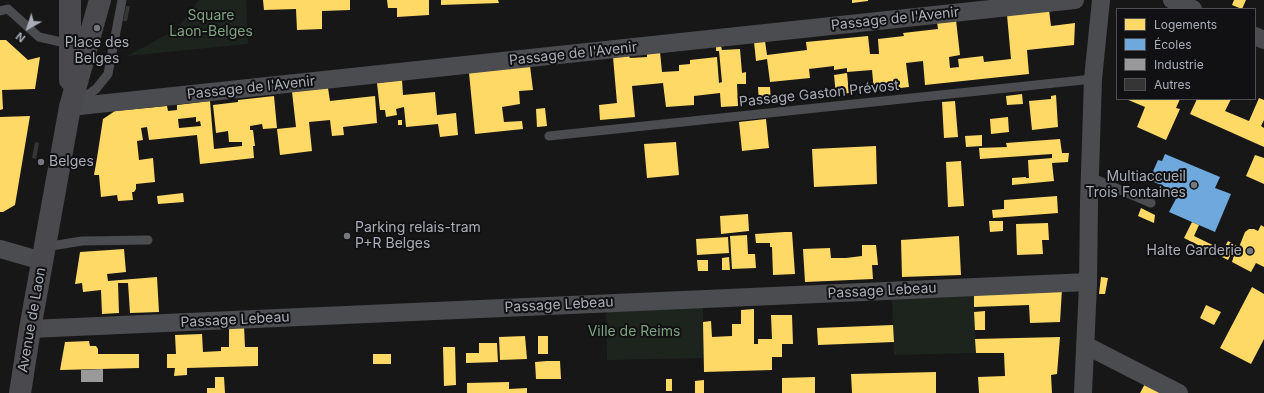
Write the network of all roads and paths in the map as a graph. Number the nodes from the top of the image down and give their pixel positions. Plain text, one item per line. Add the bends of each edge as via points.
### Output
1 (70, 0) edge
2 (100, 0) edge
3 (122, 0) edge
4 (1075, 0) edge
5 (1101, 0) edge
6 (1172, 0) edge
7 (1191, 8) edge
8 (0, 11) edge
9 (70, 44) junction
10 (1093, 79) junction
11 (70, 107) junction
12 (549, 136) dead end
13 (1090, 177) junction
14 (1151, 204) dead end
15 (148, 240) dead end
16 (0, 249) edge
17 (44, 254) junction
18 (1088, 282) junction
19 (30, 329) junction
20 (1085, 345) junction
21 (20, 393) edge
22 (1083, 393) edge
23 (1179, 393) edge

1 - 9 main road, Avenue de Laon
2 - 11 main road, Avenue de Laon
3 - 11 lane via 108,74 96,89
4 - 11 street, Passage de l'Avenir
5 - 10 street
6 - 7 street
8 - 9 lane via 8,9 39,37
9 - 11 main road, Avenue de Laon
10 - 12 lane, Passage Gaston Prévost
10 - 13 street
11 - 17 main road, Avenue de Laon
13 - 14 lane
13 - 18 street
15 - 17 lane, Avenue de Laon via 82,241
16 - 17 street
17 - 19 main road, Avenue de Laon
18 - 19 street, Passage Lebeau
18 - 20 street
19 - 21 main road, Avenue de Laon
20 - 22 street
20 - 23 street

